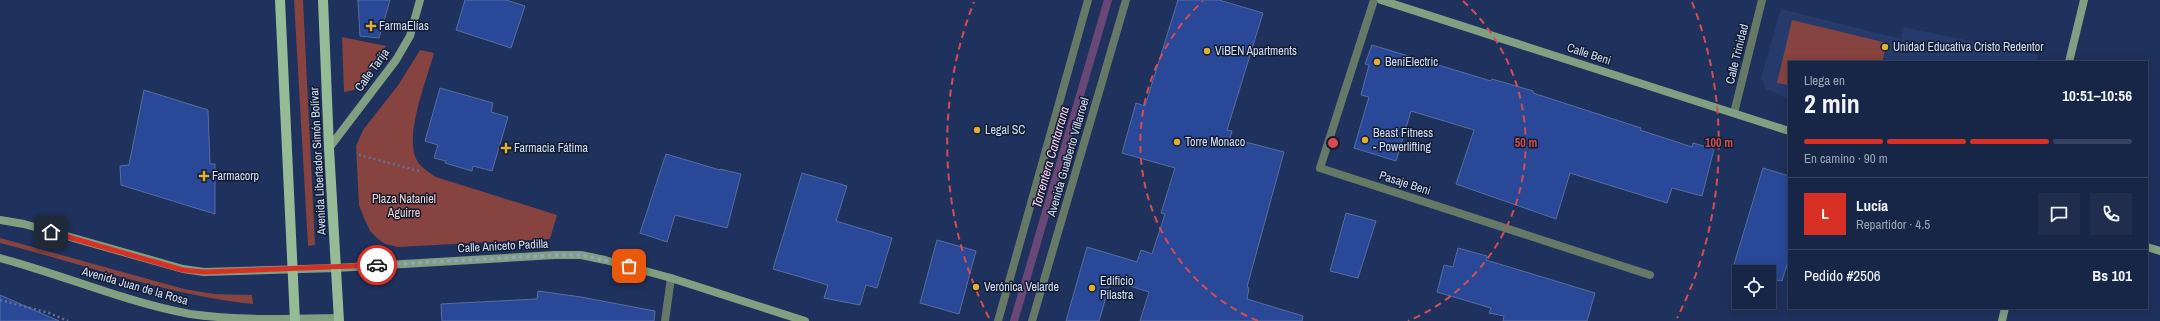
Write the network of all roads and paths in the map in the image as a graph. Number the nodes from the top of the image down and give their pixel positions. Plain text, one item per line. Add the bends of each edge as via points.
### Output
1 (280, 0) edge
2 (323, 0) edge
3 (420, 0) edge
4 (1088, 0) edge
5 (1126, 0) edge
6 (1374, 0) edge
7 (1381, 0) edge
8 (1762, 0) edge
9 (2084, 0) edge
10 (2069, 61) edge
11 (1734, 113) junction
12 (1788, 131) edge
13 (329, 148) junction
14 (359, 155) dead end
15 (419, 171) dead end
16 (0, 220) edge
17 (2148, 247) edge
18 (2160, 251) edge
19 (0, 258) edge
20 (336, 268) junction
21 (293, 269) junction
22 (1650, 275) dead end
23 (671, 278) junction
24 (0, 300) edge
25 (2006, 309) edge
26 (339, 319) edge
27 (295, 320) edge
28 (68, 321) edge
29 (665, 321) edge
30 (805, 321) edge
31 (998, 321) edge
32 (1032, 321) edge
33 (2002, 321) edge

1 - 21 main road
2 - 13 main road, Avenida Libertador Simón Bolívar
3 - 13 main road, Calle Tarija via 410,36 396,60
4 - 31 street, Avenida Gualberto Villarroel
5 - 32 street, Avenida Gualberto Villarroel
6 - 22 street, Pasaje Beni via 1320,168
7 - 11 main road, Calle Beni
8 - 11 street, Calle Trinidad
9 - 10 main road
11 - 12 main road, Calle Beni
13 - 20 main road, Avenida Libertador Simón Bolívar
14 - 15 path
16 - 21 main road via 24,224 183,270 204,272
17 - 18 main road
19 - 27 main road, Avenida Juan de la Rosa via 152,305 190,314 246,320
20 - 21 main road
20 - 23 main road, Calle Aniceto Padilla via 581,255
20 - 26 main road, Avenida Libertador Simón Bolívar
21 - 27 main road
23 - 29 street
23 - 30 main road, Calle Aniceto Padilla
24 - 28 path via 49,313
25 - 33 main road
26 - 27 main road, Avenida Juan de la Rosa

